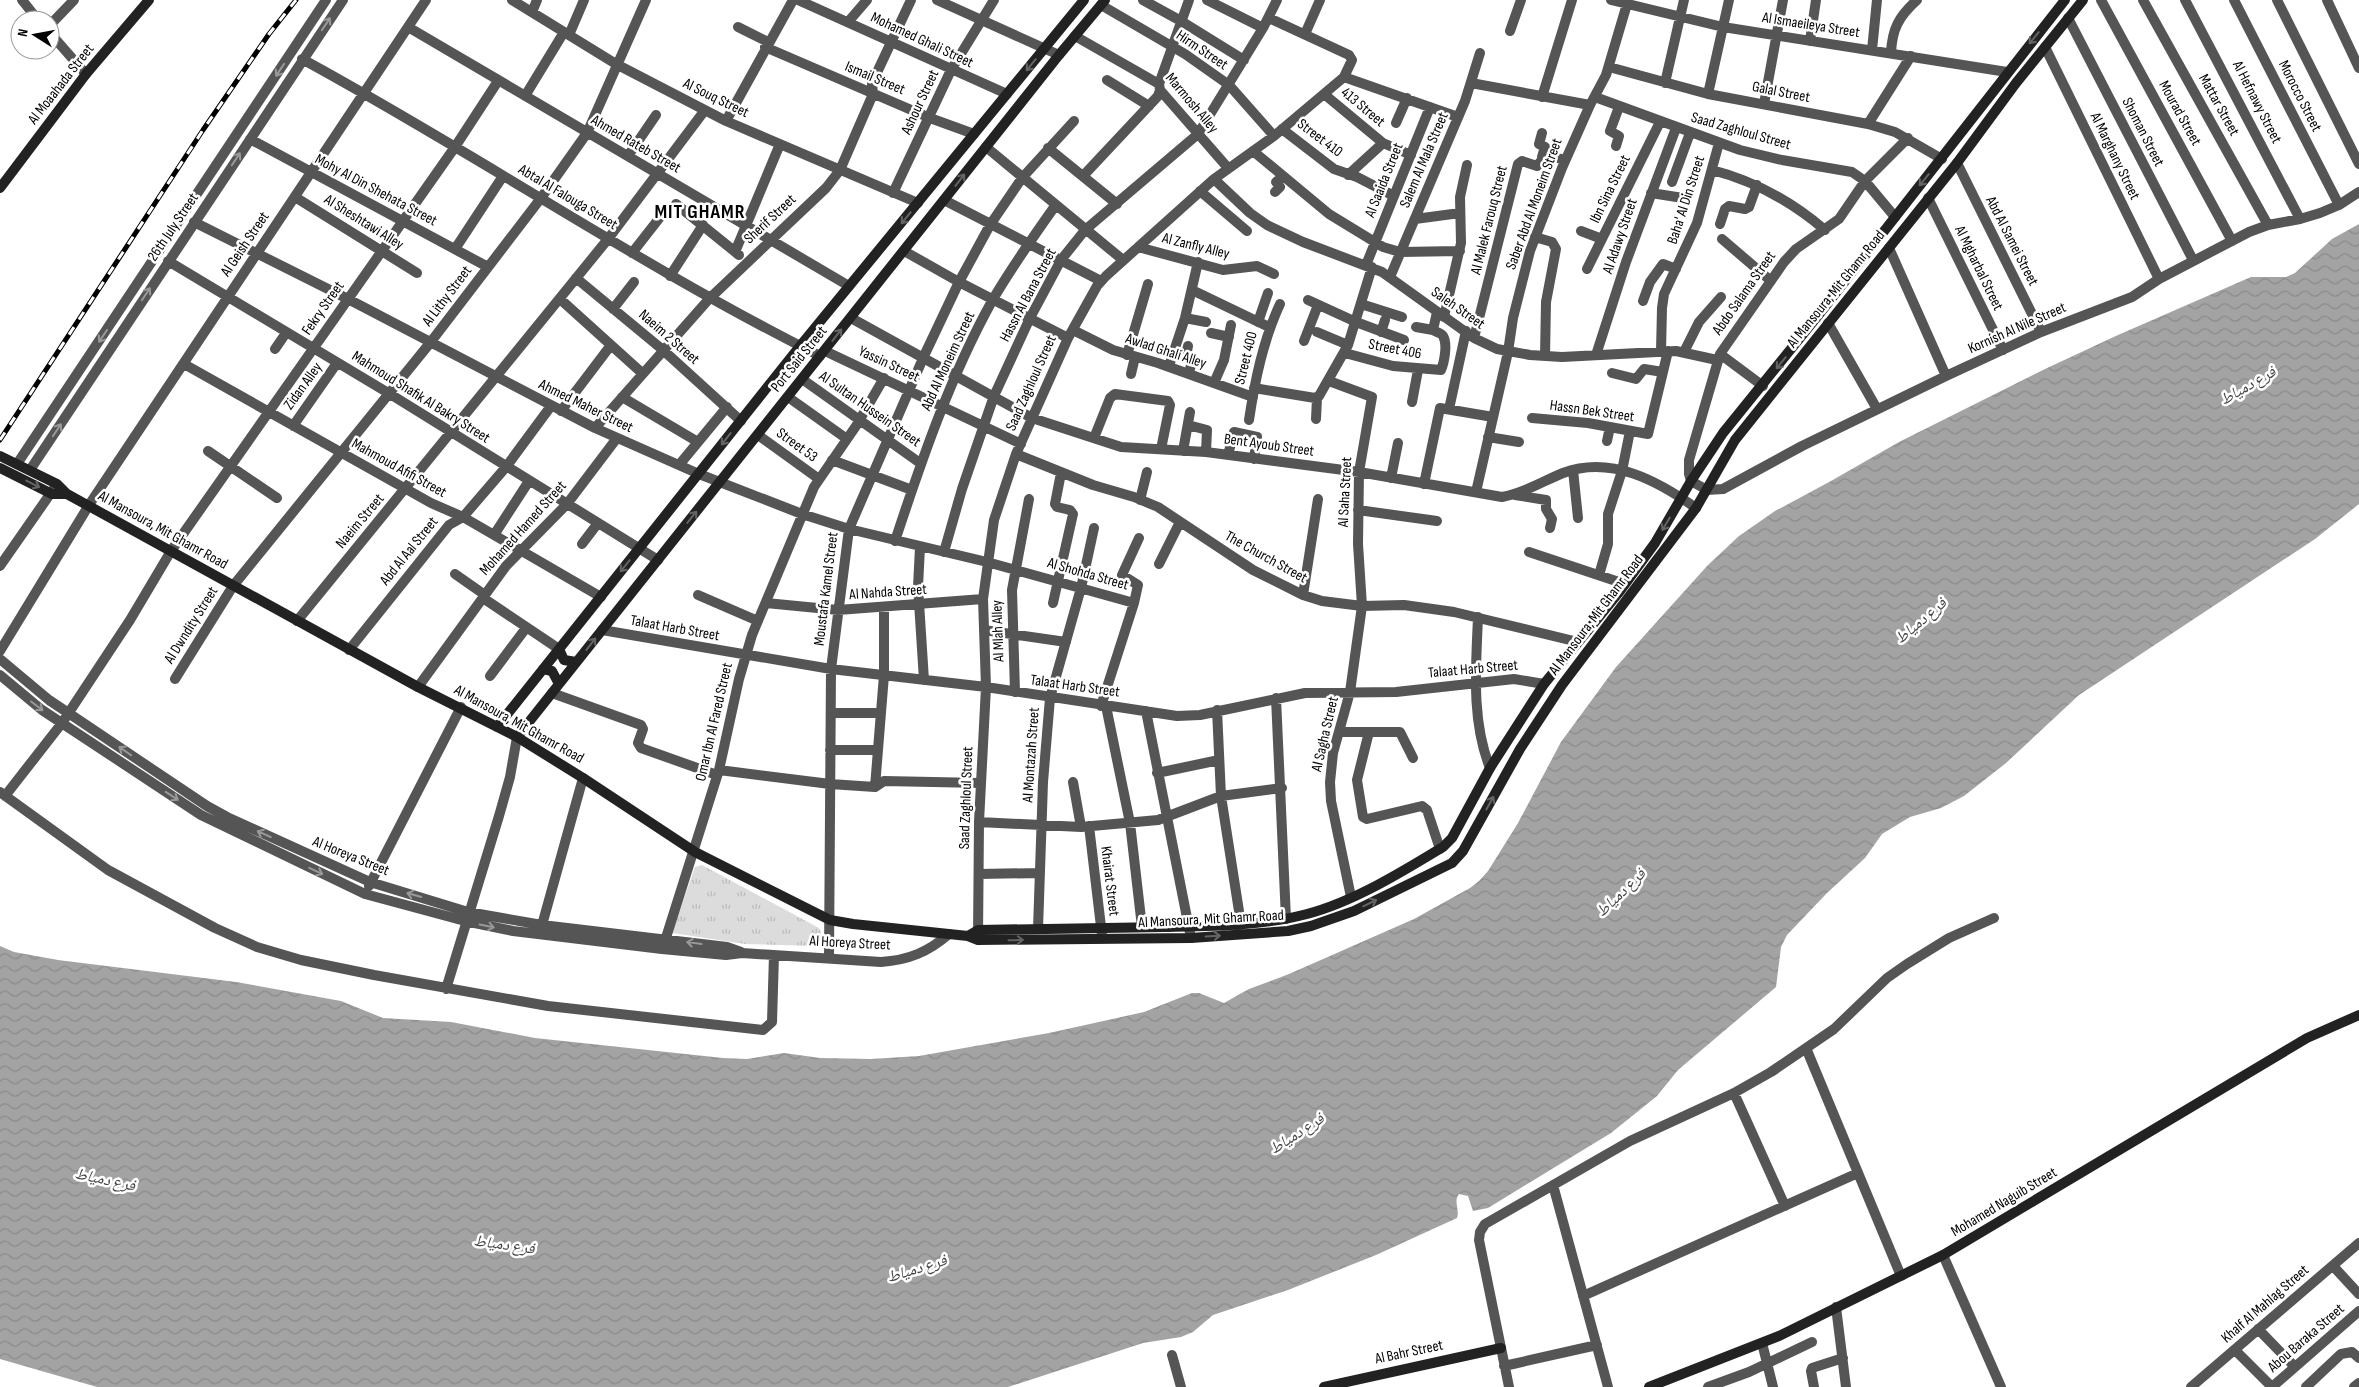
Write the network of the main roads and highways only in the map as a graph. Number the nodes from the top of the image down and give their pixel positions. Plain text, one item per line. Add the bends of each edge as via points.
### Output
1 (149, 0) edge
2 (1082, 0) edge
3 (2065, 0) edge
4 (2083, 0) edge
5 (1103, 2) edge
6 (0, 188) edge
7 (0, 456) edge
8 (0, 468) edge
9 (67, 494) junction
10 (559, 648) junction
11 (576, 662) junction
12 (543, 670) junction
13 (559, 684) junction
14 (497, 727) junction
15 (517, 737) junction
16 (1102, 934) junction
17 (978, 935) junction
18 (2359, 1015) edge
19 (1501, 1348) road end
20 (1670, 1383) edge
21 (1324, 1387) edge
22 (1649, 1387) edge

1 - 6 main road, Al Moaahada Street via 86,74
2 -> 10 main road, Port Said Street
3 -> 16 main road, Al Mansoura, Mit Ghamr Road via 1723,433 1625,584 1544,684 1490,768 1452,838 1440,849 1351,898 1308,914 1242,924 1142,927
16 -> 4 main road, Al Mansoura, Mit Ghamr Road via 1191,938 1273,933 1311,926 1354,911 1452,863 1463,851 1520,749 1562,685 1696,508 1735,440
11 -> 5 main road, Port Said Street
7 - 9 main road, Al Mansoura, Mit Ghamr Road via 57,484
8 -> 9 main road, Al Mansoura, Mit Ghamr Road via 52,494
9 - 14 main road, Al Mansoura, Mit Ghamr Road via 349,650
10 - 11 main road via 564,660
10 - 12 main road, Port Said Street
11 - 13 main road, Port Said Street
12 - 13 main road via 552,672
12 - 14 main road, Port Said Street
13 - 15 main road, Port Said Street
14 - 15 main road, Al Mansoura, Mit Ghamr Road
15 - 17 main road, Al Mansoura, Mit Ghamr Road via 695,852 830,920
17 -> 16 main road, Al Mansoura, Mit Ghamr Road
16 - 17 main road, Al Mansoura, Mit Ghamr Road via 1038,929
18 - 20 main road, Mohamed Naguib Street via 2307,1038 1943,1255 1762,1344
19 - 21 main road, Al Bahr Street
20 - 22 main road, Mohamed Naguib Street

